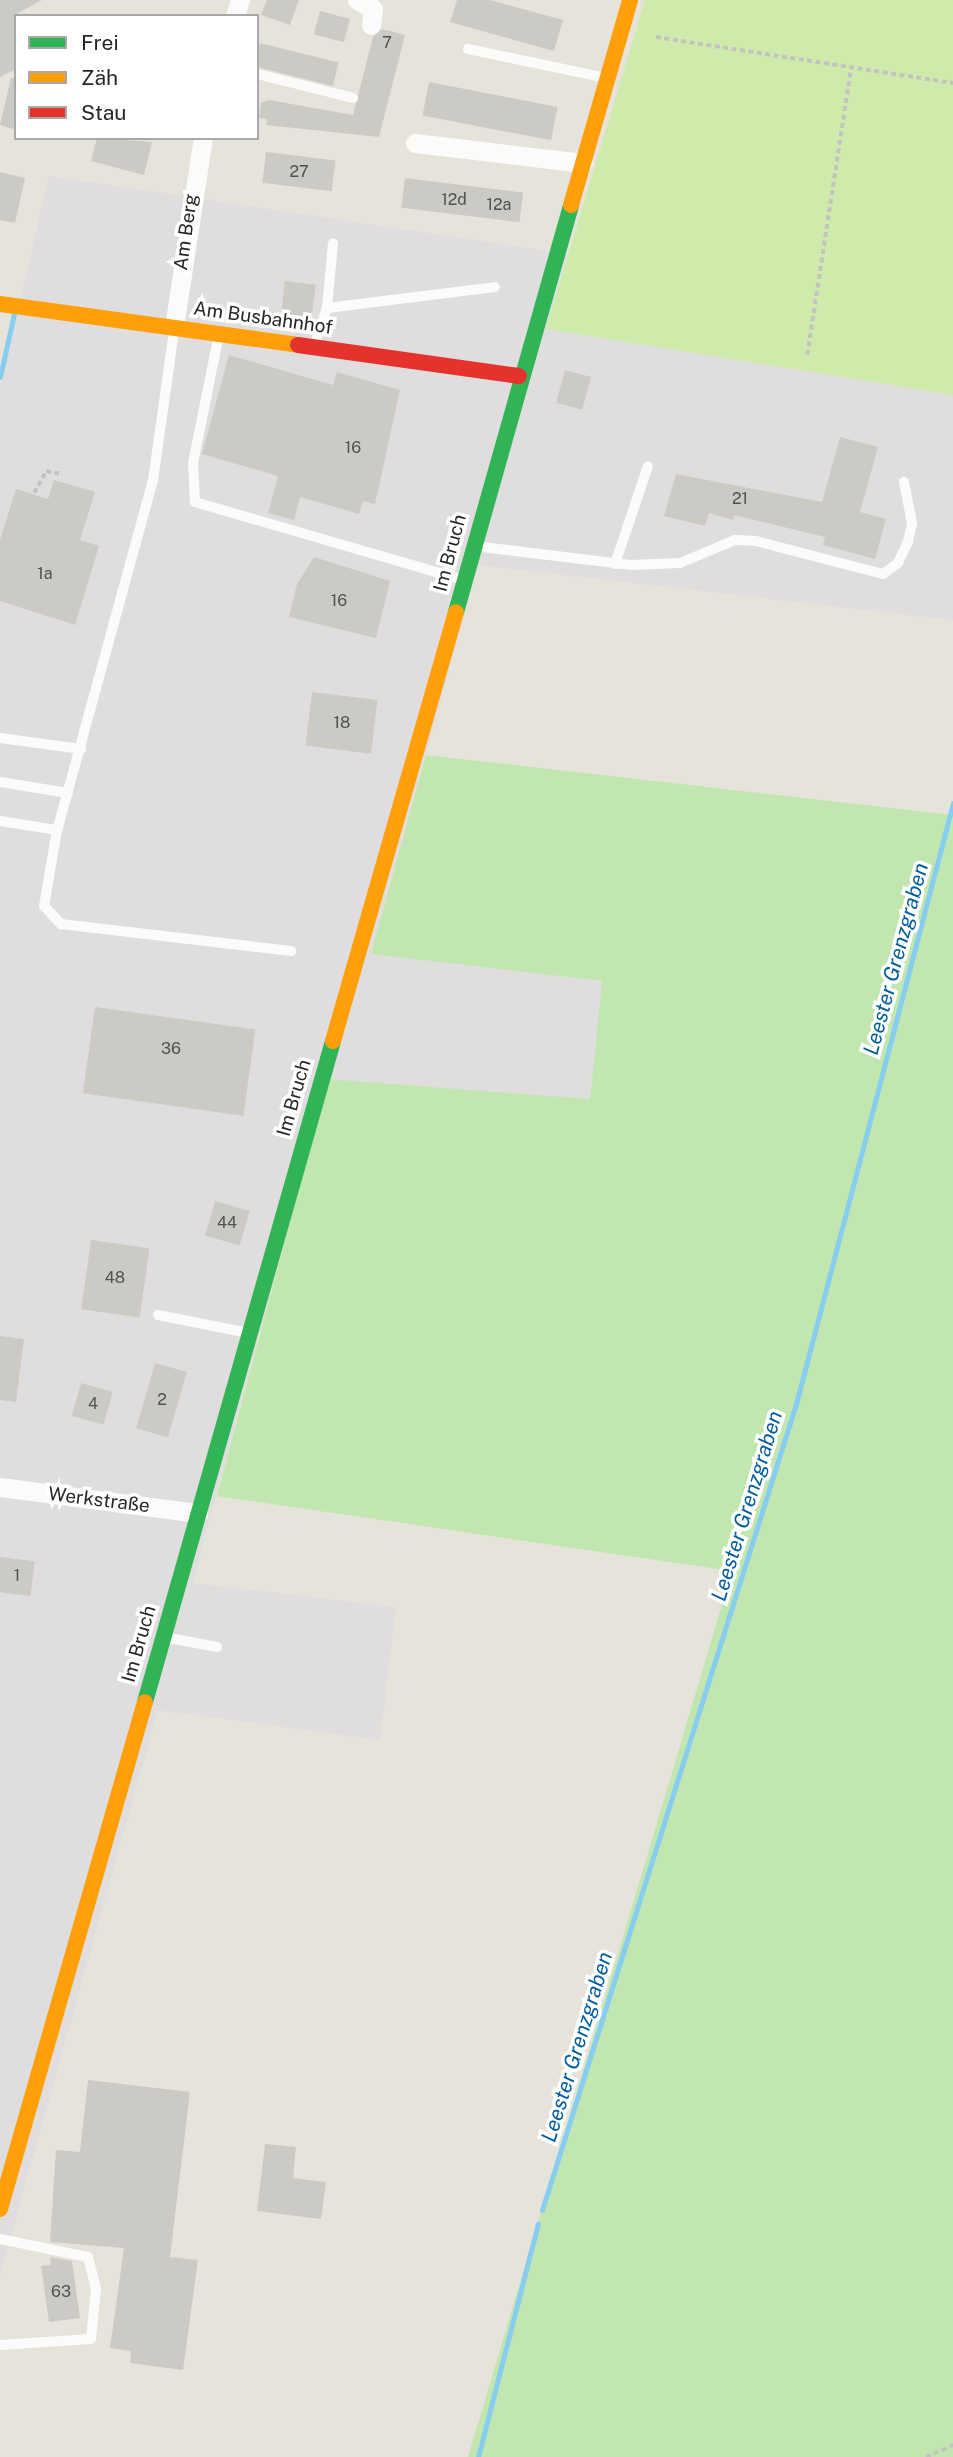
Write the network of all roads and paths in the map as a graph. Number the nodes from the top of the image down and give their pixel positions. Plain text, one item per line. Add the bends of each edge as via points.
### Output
1 (356, 0) edge
2 (630, 0) edge
3 (371, 26) dead end
4 (656, 37) dead end
5 (468, 49) dead end
6 (851, 69) junction
7 (259, 74) edge
8 (607, 78) junction
9 (953, 83) edge
10 (353, 98) dead end
11 (203, 140) edge
12 (415, 142) dead end
13 (583, 163) junction
14 (333, 243) dead end
15 (495, 287) dead end
16 (0, 304) edge
17 (327, 308) junction
18 (174, 327) junction
19 (220, 333) junction
20 (314, 347) junction
21 (807, 355) dead end
22 (519, 376) junction
23 (648, 466) dead end
24 (62, 474) dead end
25 (904, 482) dead end
26 (34, 493) dead end
27 (474, 546) junction
28 (615, 564) junction
29 (465, 580) junction
30 (0, 738) edge
31 (81, 749) junction
32 (0, 782) edge
33 (68, 793) junction
34 (0, 821) edge
35 (57, 830) junction
36 (291, 951) dead end
37 (158, 1315) dead end
38 (249, 1334) junction
39 (0, 1487) edge
40 (198, 1513) junction
41 (163, 1637) junction
42 (217, 1647) dead end
43 (7, 2161) edge
44 (0, 2209) edge
45 (0, 2239) edge
46 (0, 2345) edge
47 (953, 2445) edge
48 (926, 2457) edge

1 - 3 street via 373,9
2 - 8 street, Im Bruch
4 - 6 path
5 - 8 lane
6 - 9 path
6 - 21 path
7 - 10 lane
8 - 13 street, Im Bruch
11 - 18 street, Am Berg
12 - 13 street
13 - 22 street, Im Bruch
14 - 17 lane
15 - 17 lane
16 - 18 street, Am Busbahnhof
17 - 20 lane
18 - 19 street, Am Busbahnhof
18 - 31 lane via 153,480
19 - 20 street, Am Busbahnhof
19 - 29 lane via 193,463 195,502
20 - 22 street, Am Busbahnhof
22 - 27 street, Im Bruch
23 - 28 lane
24 - 26 path via 46,471
25 - 28 lane via 912,523 908,542 898,563 883,574 735,540 680,563
27 - 28 lane
27 - 29 street, Im Bruch
29 - 38 street, Im Bruch
30 - 31 lane
31 - 33 lane
32 - 33 lane
33 - 35 lane
34 - 35 lane
35 - 36 lane via 44,906 61,923
37 - 38 lane
38 - 40 street, Im Bruch
39 - 40 street, Werkstraße
40 - 41 street, Im Bruch
41 - 42 lane
41 - 43 street, Im Bruch
43 - 44 street, Im Bruch
45 - 46 lane via 88,2257 96,2289 90,2339
47 - 48 path

